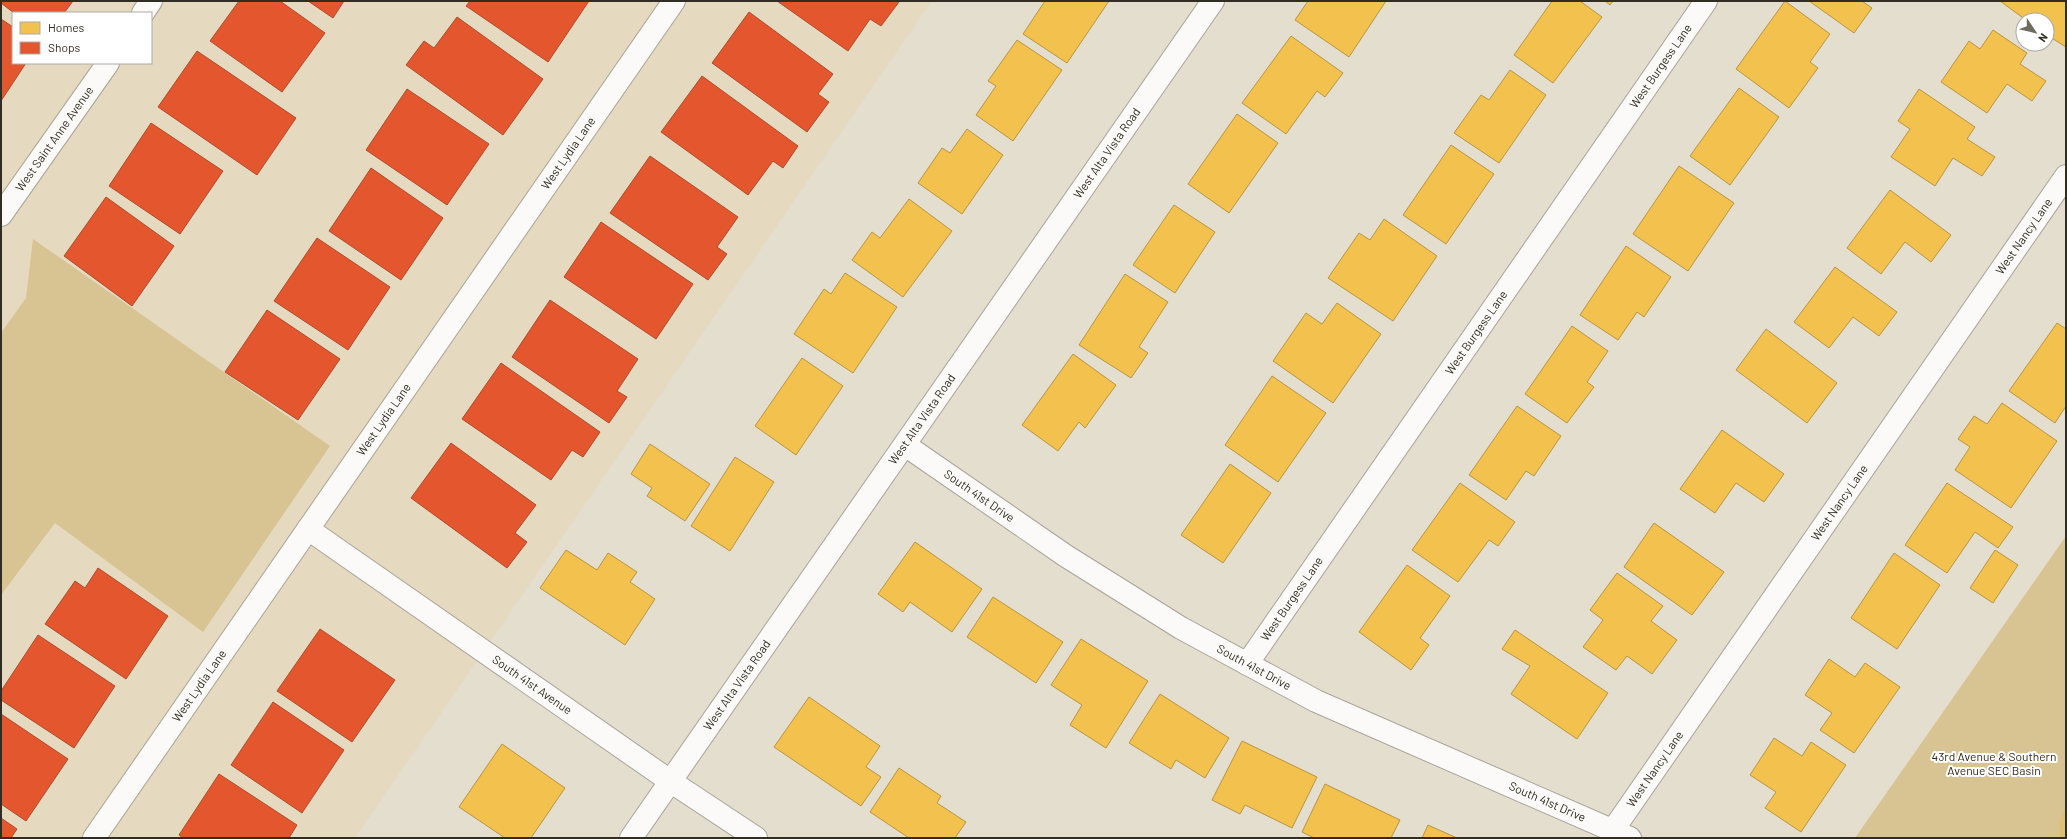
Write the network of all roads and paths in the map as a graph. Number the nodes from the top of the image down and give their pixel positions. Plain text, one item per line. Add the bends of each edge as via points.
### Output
1 (151, 1) edge
2 (674, 1) edge
3 (1213, 1) edge
4 (1706, 1) edge
5 (143, 12) edge
6 (107, 64) edge
7 (2066, 176) edge
8 (1, 215) edge
9 (904, 445) junction
10 (308, 529) junction
11 (1247, 664) junction
12 (670, 781) junction
13 (1621, 834) edge
14 (94, 838) edge
15 (631, 838) edge
16 (756, 838) edge

1 - 5 street
2 - 10 street, West Lydia Lane
3 - 9 street, West Alta Vista Road
4 - 11 street, West Burgess Lane
6 - 8 street, West Saint Anne Avenue
7 - 13 street, West Nancy Lane
9 - 11 street, South 41st Drive via 1072,561 1181,628
9 - 12 street, West Alta Vista Road
10 - 12 street, South 41st Avenue
10 - 14 street, West Lydia Lane
11 - 13 street, South 41st Drive via 1316,701
12 - 15 street, West Alta Vista Road
12 - 16 street, South 41st Avenue

